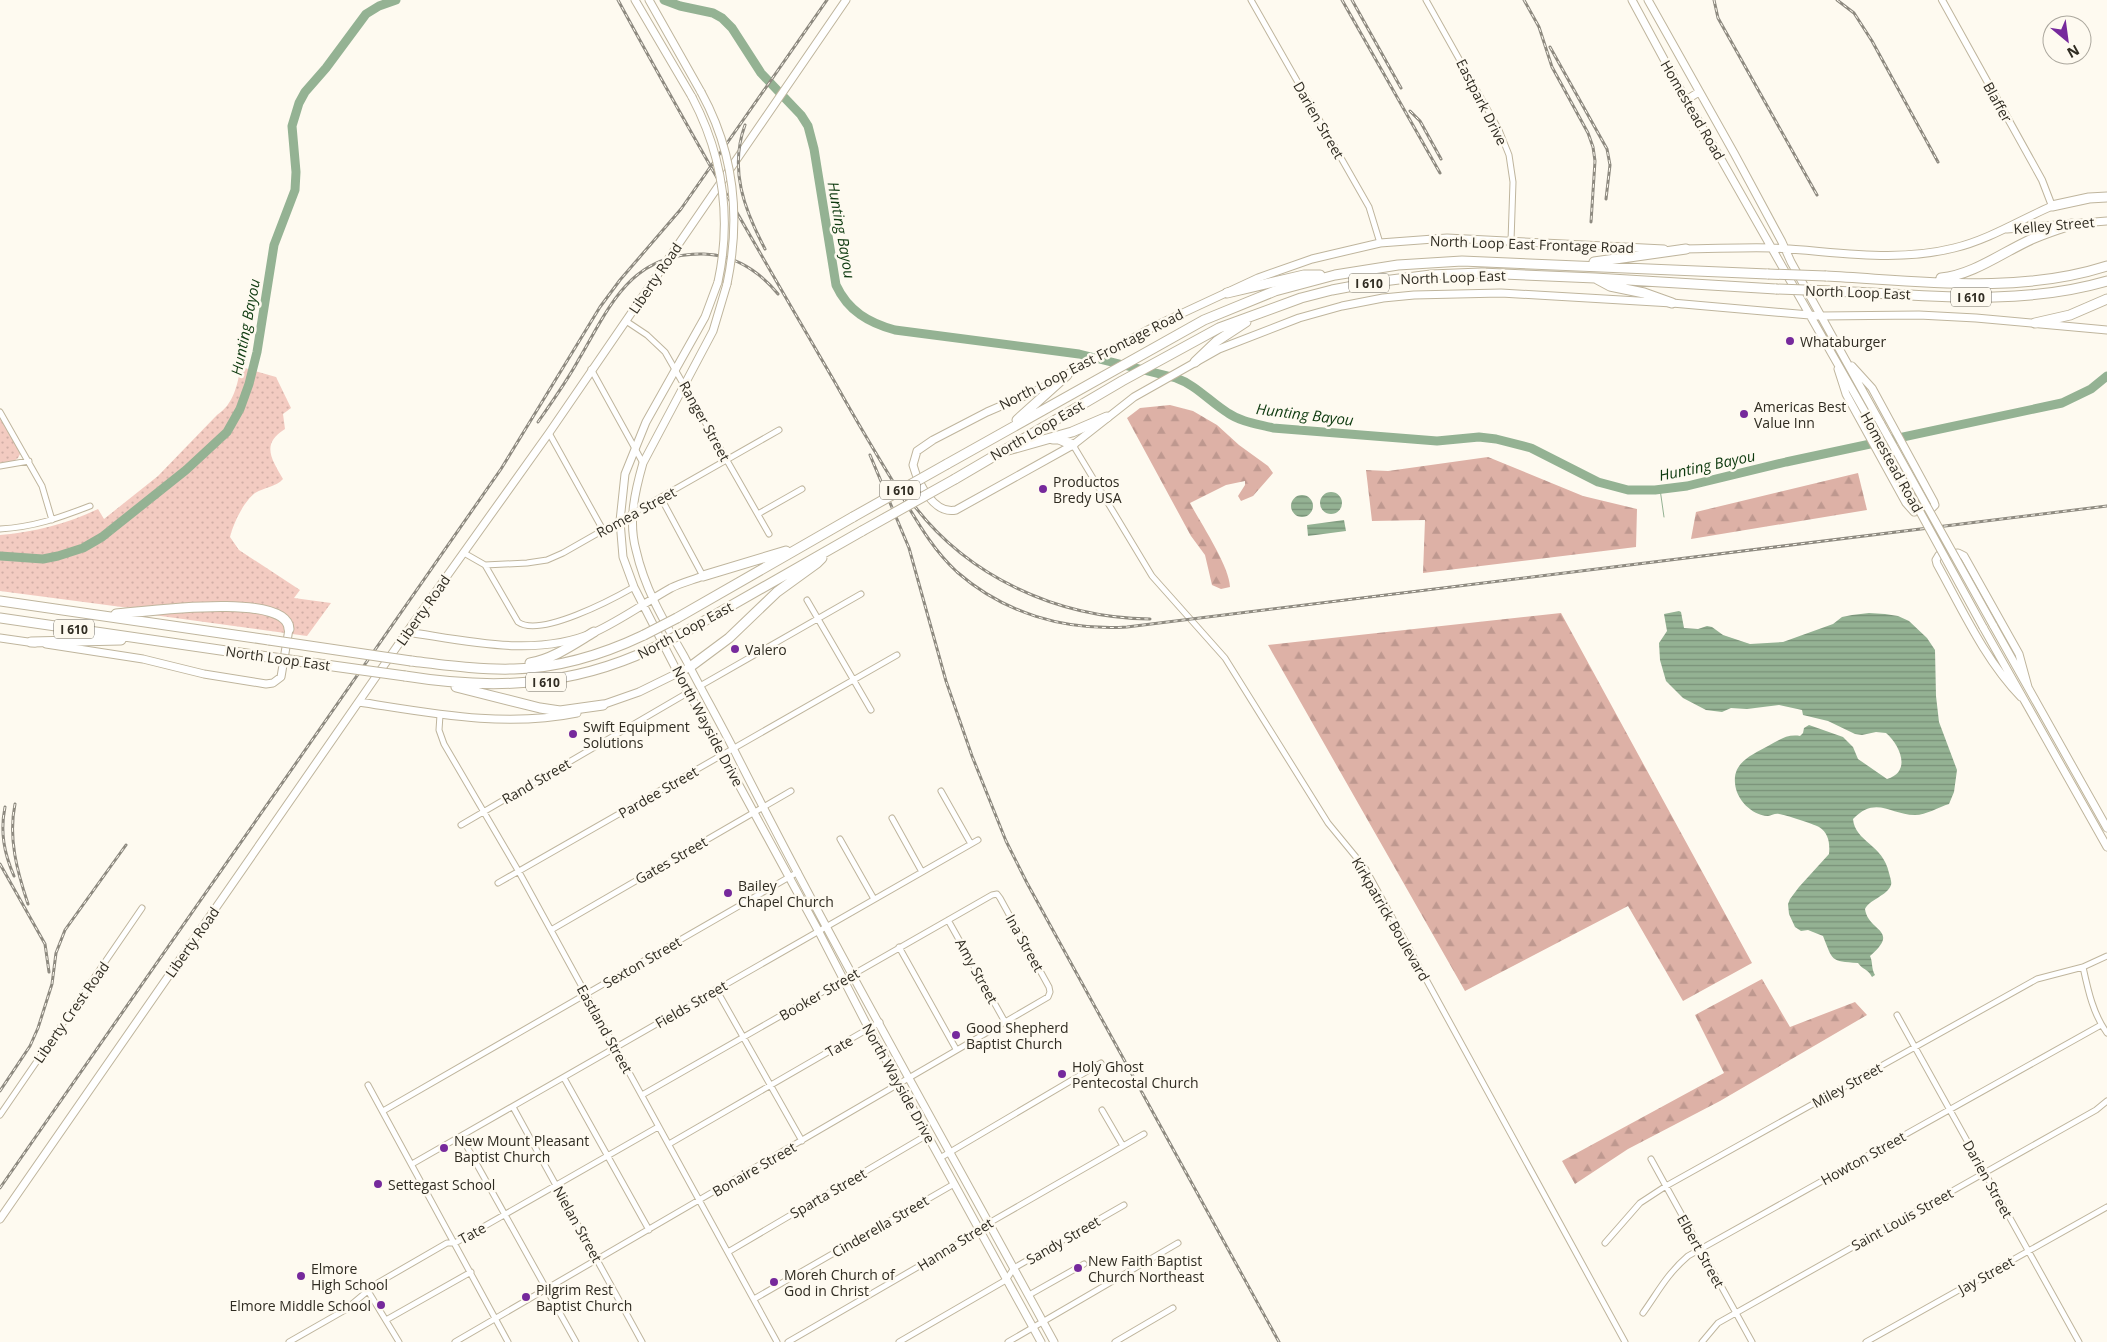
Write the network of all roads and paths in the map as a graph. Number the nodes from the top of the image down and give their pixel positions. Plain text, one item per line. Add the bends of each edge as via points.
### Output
1 (635, 0) edge
2 (648, 0) edge
3 (846, 0) edge
4 (1250, 0) edge
5 (1426, 0) edge
6 (1632, 0) edge
7 (1942, 0) edge
8 (1650, 3) edge
9 (1640, 14) junction
10 (1699, 92) junction
11 (1686, 100) junction
12 (1734, 153) junction
13 (1722, 159) junction
14 (2107, 197) edge
15 (2052, 206) junction
16 (2107, 221) edge
17 (2072, 224) junction
18 (2002, 230) junction
19 (1511, 242) junction
20 (1380, 244) junction
21 (1773, 248) junction
22 (1686, 249) junction
23 (1785, 249) junction
24 (1572, 265) junction
25 (2107, 266) edge
26 (1335, 275) junction
27 (1594, 278) junction
28 (1908, 280) junction
29 (2107, 281) edge
30 (1227, 293) junction
31 (2107, 299) edge
32 (1672, 302) junction
33 (1263, 311) junction
34 (1810, 315) junction
35 (1821, 316) junction
36 (626, 321) junction
37 (2035, 323) junction
38 (2107, 330) edge
39 (1846, 360) junction
40 (1195, 362) junction
41 (1837, 364) junction
42 (591, 370) junction
43 (676, 370) junction
44 (1067, 374) junction
45 (685, 385) junction
46 (0, 412) edge
47 (1107, 417) junction
48 (779, 430) dead end
49 (1004, 432) junction
50 (549, 433) junction
51 (1048, 440) junction
52 (1073, 445) junction
53 (634, 448) junction
54 (995, 454) junction
55 (727, 460) junction
56 (29, 461) junction
57 (643, 463) junction
58 (0, 466) edge
59 (802, 489) dead end
60 (661, 498) junction
61 (90, 506) dead end
62 (632, 513) junction
63 (758, 514) junction
64 (52, 520) junction
65 (620, 521) junction
66 (0, 529) edge
67 (603, 530) junction
68 (769, 534) dead end
69 (800, 546) junction
70 (828, 551) junction
71 (464, 552) junction
72 (484, 565) junction
73 (703, 576) junction
74 (634, 587) junction
75 (861, 594) dead end
76 (652, 599) junction
77 (807, 600) dead end
78 (0, 601) edge
79 (643, 604) junction
80 (99, 615) junction
81 (0, 618) edge
82 (818, 618) junction
83 (289, 629) joint
84 (407, 632) junction
85 (594, 632) junction
86 (0, 638) edge
87 (148, 640) junction
88 (31, 642) junction
89 (897, 655) dead end
90 (690, 667) junction
91 (489, 669) junction
92 (678, 673) junction
93 (852, 680) junction
94 (436, 681) junction
95 (700, 686) junction
96 (2028, 687) junction
97 (689, 692) junction
98 (2021, 697) junction
99 (359, 702) junction
100 (603, 705) junction
101 (871, 710) dead end
102 (440, 715) junction
103 (733, 749) junction
104 (722, 754) junction
105 (941, 790) dead end
106 (791, 791) dead end
107 (762, 808) junction
108 (484, 812) junction
109 (754, 812) junction
110 (892, 818) dead end
111 (461, 825) dead end
112 (2107, 828) edge
113 (840, 839) dead end
114 (978, 840) dead end
115 (971, 844) junction
116 (2107, 847) edge
117 (519, 872) junction
118 (798, 872) junction
119 (922, 872) junction
120 (790, 878) junction
121 (498, 883) dead end
122 (996, 894) joint
123 (874, 899) junction
124 (142, 908) dead end
125 (948, 920) junction
126 (828, 927) junction
127 (551, 930) junction
128 (819, 932) junction
129 (900, 947) junction
130 (2107, 956) edge
131 (2083, 967) junction
132 (854, 974) junction
133 (845, 979) junction
134 (716, 989) junction
135 (1050, 992) joint
136 (586, 994) junction
137 (1897, 1015) dead end
138 (880, 1022) junction
139 (1005, 1022) junction
140 (2101, 1025) junction
141 (869, 1029) junction
142 (2107, 1033) edge
143 (743, 1038) junction
144 (1914, 1047) junction
145 (615, 1048) junction
146 (956, 1049) junction
147 (1101, 1063) dead end
148 (910, 1077) junction
149 (564, 1078) junction
150 (900, 1084) junction
151 (368, 1085) dead end
152 (770, 1085) junction
153 (642, 1095) junction
154 (2107, 1101) edge
155 (513, 1107) junction
156 (1102, 1110) dead end
157 (1949, 1110) junction
158 (382, 1111) junction
159 (0, 1115) edge
160 (658, 1127) junction
161 (1144, 1134) dead end
162 (928, 1135) junction
163 (461, 1136) junction
164 (802, 1141) junction
165 (669, 1144) junction
166 (1123, 1146) junction
167 (950, 1151) junction
168 (607, 1156) junction
169 (940, 1158) junction
170 (1652, 1159) dead end
171 (412, 1164) junction
172 (1984, 1173) junction
173 (556, 1184) junction
174 (954, 1184) junction
175 (1666, 1186) junction
176 (699, 1201) junction
177 (1124, 1205) dead end
178 (2107, 1207) edge
179 (505, 1214) junction
180 (0, 1219) edge
181 (989, 1222) junction
182 (649, 1230) junction
183 (980, 1231) junction
184 (455, 1243) junction
185 (1178, 1243) dead end
186 (1605, 1243) dead end
187 (1700, 1249) junction
188 (2029, 1251) junction
189 (728, 1252) junction
190 (597, 1260) junction
191 (1084, 1264) dead end
192 (1014, 1268) junction
193 (471, 1272) junction
194 (1006, 1280) junction
195 (547, 1289) junction
196 (368, 1291) junction
197 (1029, 1296) junction
198 (754, 1299) junction
199 (1173, 1308) dead end
200 (1736, 1312) junction
201 (1644, 1313) dead end
202 (495, 1319) junction
203 (386, 1320) junction
204 (1043, 1322) junction
205 (1033, 1327) junction
206 (289, 1342) edge
207 (399, 1342) edge
208 (455, 1342) edge
209 (508, 1342) edge
210 (576, 1342) edge
211 (642, 1342) edge
212 (777, 1342) edge
213 (788, 1342) edge
214 (899, 1342) edge
215 (1008, 1342) edge
216 (1041, 1342) edge
217 (1054, 1342) edge
218 (1115, 1342) edge
219 (1625, 1342) edge
220 (1702, 1342) edge
221 (1752, 1342) edge
222 (1866, 1342) edge
223 (2079, 1342) edge

1 - 43 main road, North Wayside Drive, bridge via 692,98 711,139 721,175 725,230 718,282 705,317
2 - 45 main road, North Wayside Drive, bridge via 716,121 733,188 734,237 727,284 713,331
3 - 36 main road, Liberty Road
4 - 20 street, Darien Street via 1369,207
5 - 19 street, Eastpark Drive via 1499,130 1509,155 1513,182
6 - 9 main road, Homestead Road
7 - 15 street, Blaffer via 2042,180
8 - 9 main road
8 - 10 main road, Homestead Road
9 - 11 main road, Homestead Road
10 - 11 main road
10 - 12 main road, Homestead Road
11 - 13 main road, Homestead Road
12 - 13 main road
12 - 23 main road, Homestead Road
13 - 21 main road, Homestead Road
14 - 15 highway
15 - 18 main road, North Loop East Frontage Road
16 - 17 main road, Kelley Street
17 - 18 main road, Kelley Street
17 - 28 highway via 1950,277
18 - 23 main road, North Loop East Frontage Road via 1956,248 1918,255 1852,255
19 - 20 main road, North Loop East Frontage Road via 1447,238
19 - 22 main road, North Loop East Frontage Road
20 - 30 main road, North Loop East Frontage Road via 1293,265
21 - 22 main road, North Loop East Frontage Road
21 - 23 main road, North Loop East Frontage Road
21 - 34 main road, Homestead Road
22 - 24 highway
23 - 35 main road, Homestead Road
24 - 26 highway, North Loop East / I 610 via 1462,261 1398,265
24 - 28 highway, North Loop East / I 610, bridge
25 - 28 highway, North Loop East / I 610 via 2069,276 2011,284
26 - 30 highway via 1304,275
26 - 49 highway, North Loop East / I 610 via 1275,291 1197,323
27 - 29 highway, North Loop East / I 610, bridge via 1776,289 2013,297 2048,294
27 - 32 highway via 1610,286
27 - 33 highway, North Loop East / I 610 via 1481,273 1431,275 1332,290
30 - 44 main road, North Loop East Frontage Road via 1157,325
31 - 37 highway via 2070,315
32 - 34 main road, North Loop East Frontage Road
32 - 40 main road, North Loop East Frontage Road via 1501,294 1382,298 1342,306 1270,328
33 - 40 highway via 1224,337
33 - 54 highway, North Loop East / I 610 via 1219,328 1158,360
34 - 35 main road, North Loop East Frontage Road
34 - 41 main road, Homestead Road
35 - 37 main road, North Loop East Frontage Road via 1919,316
35 - 39 main road, Homestead Road
36 - 42 main road, Liberty Road
36 - 43 street, Ranger Street via 659,347
37 - 38 main road
39 - 41 main road via 1867,380 1934,502 1931,509 1918,512 1910,508 1841,385
39 - 96 main road, Homestead Road, bridge
40 - 47 main road, North Loop East Frontage Road via 1134,397
41 - 98 main road, Homestead Road, bridge
42 - 50 main road, Liberty Road
42 - 53 street
43 - 45 street, Ranger Street
43 - 53 main road, North Wayside Drive
44 - 49 highway
44 - 52 main road, North Loop East Frontage Road via 933,440 917,451 913,465 933,502 943,510 952,511
45 - 55 street, Ranger Street
45 - 57 main road, North Wayside Drive
46 - 56 street
47 - 51 highway
47 - 52 main road, North Loop East Frontage Road
48 - 55 street, Romea Street
49 - 69 highway, North Loop East / I 610, bridge
50 - 67 street
50 - 71 main road, Liberty Road
51 - 52 highway via 1059,439
51 - 54 highway
52 - 219 street, Kirkpatrick Boulevard via 1152,576 1224,658 1328,823 1365,868
53 - 57 street
53 - 65 main road, North Wayside Drive via 625,474
54 - 70 highway, North Loop East / I 610, bridge
55 - 60 street, Romea Street
55 - 63 street, Ranger Street
56 - 58 street
56 - 64 street via 42,486
57 - 62 main road, North Wayside Drive
59 - 63 street
60 - 62 street, Romea Street
60 - 73 street
61 - 64 street
62 - 65 street, Romea Street
62 - 76 main road, North Wayside Drive via 635,548
63 - 68 street, Ranger Street
64 - 66 street
65 - 67 street, Romea Street
65 - 74 main road, North Wayside Drive via 623,557
67 - 72 street, Romea Street via 547,560
69 - 73 highway
69 - 91 highway, North Loop East / I 610, bridge via 677,618 603,652 516,670
70 - 90 highway via 777,592 729,638
70 - 94 highway, North Loop East / I 610, bridge via 685,632 609,666 544,682 489,685
71 - 72 street
71 - 84 main road, Liberty Road
72 - 74 street via 518,622 526,626 580,614
73 - 76 main road via 672,587
74 - 79 main road, North Wayside Drive
75 - 82 street
76 - 79 main road
76 - 90 main road, North Wayside Drive
77 - 82 street
78 - 80 highway, North Loop East / I 610
79 - 85 main road
79 - 92 main road, North Wayside Drive
80 - 83 highway via 189,606 239,607 278,614
80 - 91 highway, North Loop East / I 610, bridge via 411,661
81 - 87 highway, North Loop East / I 610
82 - 93 street
82 - 95 street
83 - 88 main road via 281,677 266,684 204,674 143,659
84 - 85 main road via 494,645 526,646 563,641
84 - 99 main road, Liberty Road
85 - 91 highway via 540,661
86 - 88 main road
87 - 88 highway
87 - 94 highway, North Loop East / I 610, bridge
89 - 93 street, Pardee Street
90 - 92 main road
90 - 95 main road, North Wayside Drive
92 - 97 main road, North Wayside Drive
92 - 100 main road
93 - 101 street
93 - 103 street, Pardee Street
94 - 100 highway via 560,711
95 - 103 main road, North Wayside Drive
96 - 98 main road via 2020,654 1964,556 1958,553 1939,555 1937,564 1973,627 2002,676
96 - 112 main road, Homestead Road
97 - 104 main road, North Wayside Drive
97 - 108 street, Rand Street
98 - 116 main road, Homestead Road
99 - 102 main road
99 - 180 main road, Liberty Road
100 - 102 main road via 532,720 502,721
102 - 108 street, Eastland Street via 439,730 444,744
103 - 104 street, Pardee Street
103 - 107 main road, North Wayside Drive
104 - 109 main road, North Wayside Drive
104 - 117 street, Pardee Street
105 - 115 street
106 - 107 street, Gates Street
107 - 109 street, Gates Street
107 - 118 main road, North Wayside Drive
108 - 111 street, Rand Street
108 - 117 street, Eastland Street
109 - 120 main road, North Wayside Drive
109 - 127 street, Gates Street
110 - 119 street
113 - 123 street
114 - 115 street, Fields Street
115 - 119 street, Fields Street
117 - 121 street, Pardee Street
117 - 127 street, Eastland Street
118 - 120 street, Sexton Street
118 - 126 main road, North Wayside Drive
119 - 123 street, Fields Street
120 - 128 main road, North Wayside Drive
120 - 136 street, Sexton Street
122 - 125 street, Booker Street
122 - 135 street, Ina Street
123 - 126 street, Fields Street
124 - 159 street, Liberty Crest Road
125 - 129 street, Booker Street
125 - 139 street, Amy Street
126 - 128 street, Fields Street
126 - 132 main road, North Wayside Drive
127 - 136 street, Eastland Street
128 - 133 main road, North Wayside Drive
128 - 134 street, Fields Street
129 - 132 street, Booker Street
129 - 146 street
130 - 131 street, Miley Street
131 - 140 street
131 - 144 street, Miley Street via 2037,979
132 - 133 street, Booker Street
132 - 138 main road, North Wayside Drive
133 - 141 main road, North Wayside Drive
133 - 143 street, Booker Street
134 - 143 street
134 - 145 street, Fields Street
135 - 139 street, Bonaire Street via 1048,997
136 - 145 street, Eastland Street
136 - 158 street, Sexton Street
137 - 144 street, Darien Street
138 - 141 street, Tate
138 - 148 main road, North Wayside Drive
139 - 146 street, Bonaire Street
140 - 142 street
140 - 157 street, Howton Street
141 - 150 main road, North Wayside Drive
141 - 152 street, Tate
143 - 152 street
143 - 153 street, Booker Street
144 - 157 street, Darien Street
144 - 175 street, Miley Street
145 - 149 street, Fields Street
145 - 153 street, Eastland Street
146 - 148 street, Bonaire Street
147 - 167 street
148 - 150 street, Bonaire Street
148 - 167 main road, North Wayside Drive
149 - 155 street, Fields Street
149 - 168 street
150 - 162 main road, North Wayside Drive
150 - 164 street, Bonaire Street
151 - 158 street
152 - 164 street
152 - 165 street, Tate
153 - 160 street, Eastland Street
154 - 172 street, Saint Louis Street
155 - 163 street, Fields Street
155 - 173 street, Nielan Street
156 - 166 street
157 - 172 street, Darien Street
157 - 187 street, Howton Street
158 - 171 street
160 - 165 street, Eastland Street
160 - 168 street, Tate
161 - 166 street, Hanna Street
162 - 169 main road, North Wayside Drive
162 - 189 street, Sparta Street
163 - 171 street, Fields Street
163 - 179 street
164 - 176 street, Bonaire Street
165 - 176 street, Eastland Street
166 - 181 street, Hanna Street
167 - 169 street
167 - 181 main road, North Wayside Drive
168 - 173 street, Tate
168 - 182 street
169 - 174 main road, North Wayside Drive
170 - 175 street, Elbert Street
171 - 184 street
172 - 188 street, Darien Street
172 - 200 street, Saint Louis Street
173 - 179 street, Tate
173 - 190 street, Nielan Street
174 - 183 main road, North Wayside Drive
174 - 198 street, Cinderella Street
175 - 186 street, Miley Street via 1640,1203
175 - 187 street, Elbert Street
176 - 182 street, Bonaire Street
176 - 189 street, Eastland Street
177 - 192 street, Sandy Street
178 - 188 street, Jay Street
179 - 184 street, Tate
179 - 195 street
181 - 183 street, Hanna Street
181 - 192 main road, North Wayside Drive
182 - 190 street, Bonaire Street
183 - 194 main road, North Wayside Drive
183 - 213 street, Hanna Street
184 - 193 street
184 - 196 street, Tate via 447,1243
185 - 204 street
187 - 200 street, Elbert Street
187 - 201 street, Howton Street via 1674,1268
188 - 222 street, Jay Street
188 - 223 street, Darien Street
189 - 198 street, Eastland Street
190 - 195 street, Bonaire Street
190 - 211 street, Nielan Street
191 - 197 street
192 - 194 street, Sandy Street
192 - 197 main road, North Wayside Drive
193 - 202 street
193 - 203 street
194 - 205 main road, North Wayside Drive
194 - 214 street
195 - 202 street, Bonaire Street
195 - 210 street
196 - 203 street
196 - 206 street, Tate via 345,1310
197 - 204 main road, North Wayside Drive
198 - 212 street, Eastland Street
199 - 218 street
200 - 220 street, Saint Louis Street via 1718,1322
200 - 221 street, Elbert Street
202 - 208 street, Bonaire Street
202 - 209 street
203 - 207 street
204 - 205 street
204 - 217 main road, North Wayside Drive
205 - 215 street
205 - 216 main road, North Wayside Drive

